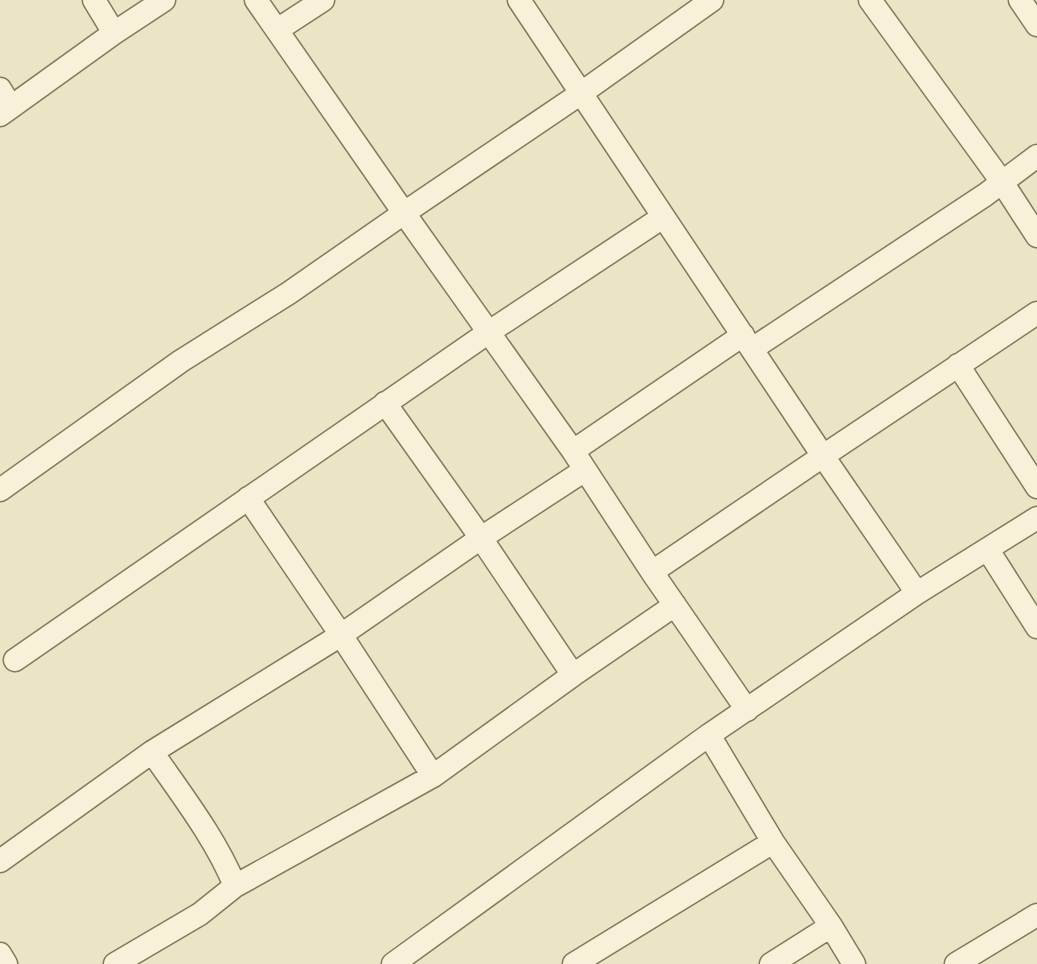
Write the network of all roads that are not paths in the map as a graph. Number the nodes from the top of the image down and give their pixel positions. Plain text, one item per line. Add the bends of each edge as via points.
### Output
1 (94, 0) edge
2 (164, 0) edge
3 (256, 0) edge
4 (323, 0) edge
5 (519, 0) edge
6 (711, 0) edge
7 (870, 0) edge
8 (1020, 0) edge
9 (1037, 25) edge
10 (277, 30) junction
11 (114, 33) junction
12 (580, 94) junction
13 (4, 104) edge
14 (1037, 156) edge
15 (1002, 182) junction
16 (404, 213) junction
17 (663, 217) junction
18 (1037, 236) edge
19 (1037, 313) edge
20 (489, 332) junction
21 (748, 342) junction
22 (958, 365) junction
23 (385, 403) junction
24 (573, 451) junction
25 (823, 456) junction
26 (585, 470) junction
27 (1037, 487) edge
28 (0, 490) edge
29 (248, 498) junction
30 (1037, 518) edge
31 (482, 538) junction
32 (988, 550) junction
33 (652, 572) junction
34 (917, 593) junction
35 (675, 605) junction
36 (1037, 627) edge
37 (341, 635) junction
38 (15, 660) dead end
39 (573, 675) junction
40 (747, 710) junction
41 (709, 735) junction
42 (152, 752) junction
43 (433, 776) junction
44 (773, 842) junction
45 (0, 861) edge
46 (235, 886) junction
47 (1037, 915) edge
48 (831, 926) junction
49 (0, 954) edge
50 (406, 960) edge
51 (6, 964) edge
52 (115, 964) edge
53 (574, 964) edge
54 (771, 964) edge
55 (854, 964) edge
56 (956, 964) edge

1 - 11 street
2 - 11 street
3 - 10 street
4 - 10 street
5 - 12 street
6 - 12 street
7 - 15 street
8 - 9 street
10 - 16 street
11 - 13 street
12 - 16 street
12 - 17 street
14 - 15 street
15 - 18 street
15 - 21 street
16 - 20 street
16 - 28 street via 289,293 181,361
17 - 20 street
17 - 21 street
19 - 22 street
20 - 23 street
20 - 24 street
21 - 24 street
21 - 25 street
22 - 25 street
22 - 27 street
23 - 29 street
23 - 31 street
24 - 26 street
25 - 33 street
25 - 34 street
26 - 31 street
26 - 33 street
29 - 37 street
29 - 38 street
30 - 32 street
31 - 37 street
31 - 39 street
32 - 34 street
32 - 36 street
33 - 35 street
34 - 40 street
35 - 39 street
35 - 40 street
37 - 42 street
37 - 43 street
39 - 43 street
40 - 41 street
41 - 44 street
41 - 50 street
42 - 45 street
42 - 46 street via 206,831
43 - 46 street
44 - 48 street
44 - 53 street
46 - 52 street via 200,914
47 - 56 street
48 - 54 street
48 - 55 street
49 - 51 street

